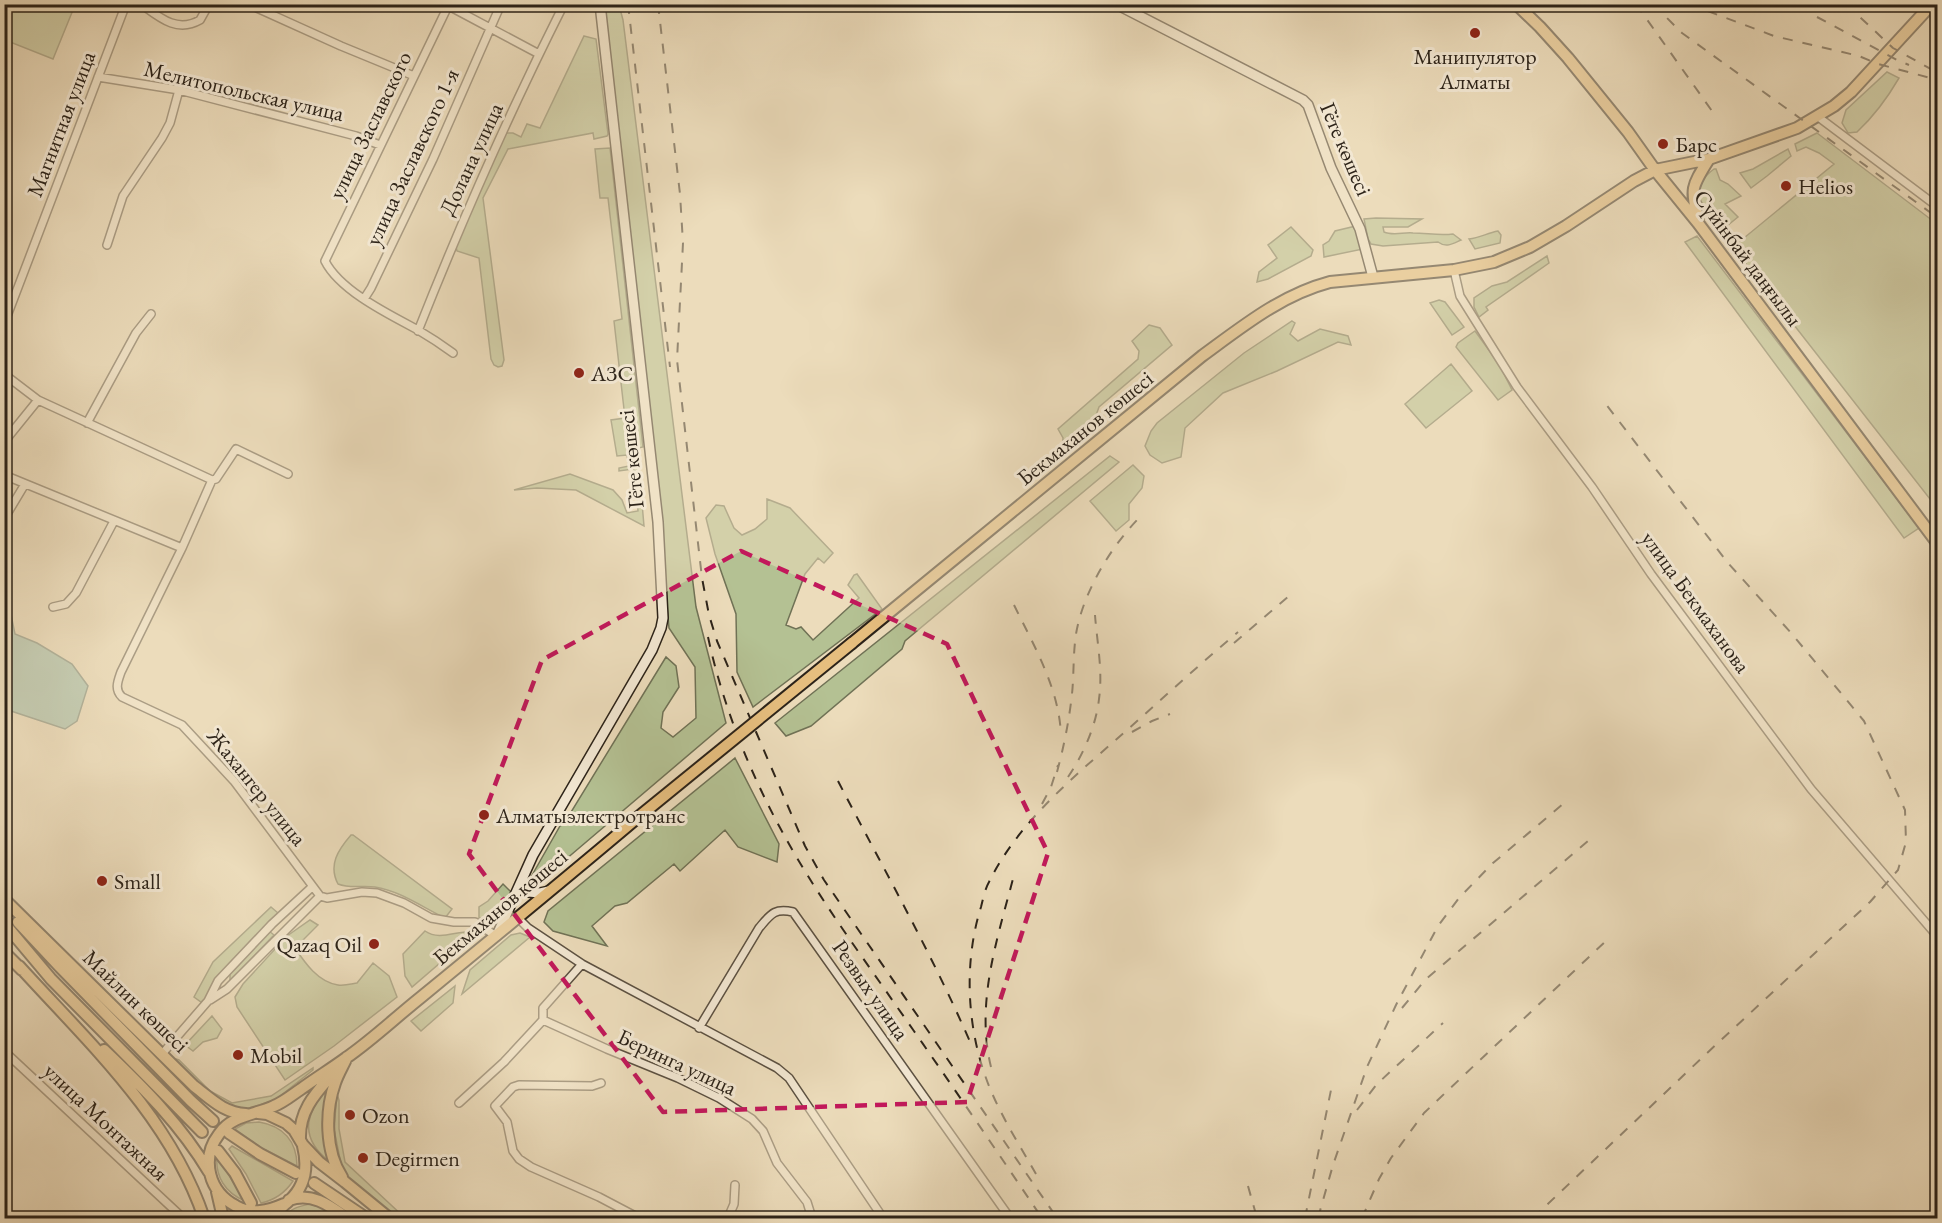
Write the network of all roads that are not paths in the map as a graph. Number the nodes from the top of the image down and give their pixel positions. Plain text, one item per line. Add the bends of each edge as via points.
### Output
1 (126, 4) edge
2 (141, 4) edge
3 (209, 4) edge
4 (248, 4) edge
5 (501, 4) edge
6 (564, 4) edge
7 (600, 4) edge
8 (1116, 4) edge
9 (1516, 4) edge
10 (1932, 4) edge
11 (447, 5) edge
12 (490, 28) junction
13 (539, 54) junction
14 (414, 76) junction
15 (98, 77) junction
16 (179, 90) junction
17 (1817, 116) junction
18 (380, 145) junction
19 (1709, 159) junction
20 (1655, 170) junction
21 (1938, 207) edge
22 (1698, 223) junction
23 (107, 245) dead end
24 (1454, 270) junction
25 (1372, 277) junction
26 (364, 298) junction
27 (151, 314) dead end
28 (4, 324) edge
29 (418, 331) junction
30 (453, 353) dead end
31 (4, 374) edge
32 (38, 400) junction
33 (87, 423) junction
34 (4, 442) edge
35 (288, 474) dead end
36 (4, 475) edge
37 (212, 480) junction
38 (25, 484) junction
39 (4, 519) edge
40 (114, 521) junction
41 (1938, 544) edge
42 (182, 548) junction
43 (53, 607) dead end
44 (523, 876) junction
45 (312, 887) junction
46 (551, 891) junction
47 (320, 896) junction
48 (4, 899) edge
49 (4, 906) edge
50 (518, 918) junction
51 (4, 923) edge
52 (496, 936) junction
53 (1938, 937) edge
54 (4, 952) edge
55 (582, 964) junction
56 (19, 966) junction
57 (208, 1001) junction
58 (543, 1020) junction
59 (699, 1028) junction
60 (4, 1051) edge
61 (162, 1054) junction
62 (348, 1057) junction
63 (601, 1083) dead end
64 (459, 1103) dead end
65 (252, 1114) junction
66 (213, 1121) dead end
67 (202, 1132) dead end
68 (229, 1134) dead end
69 (302, 1142) junction
70 (218, 1151) dead end
71 (209, 1172) junction
72 (296, 1173) dead end
73 (345, 1182) junction
74 (314, 1183) dead end
75 (735, 1185) dead end
76 (216, 1189) junction
77 (287, 1202) junction
78 (251, 1203) dead end
79 (183, 1218) edge
80 (204, 1218) edge
81 (223, 1218) edge
82 (276, 1218) edge
83 (347, 1218) edge
84 (366, 1218) edge
85 (389, 1218) edge
86 (639, 1218) edge
87 (728, 1218) edge
88 (812, 1218) edge
89 (883, 1218) edge
90 (1010, 1218) edge

1 - 15 street, Магнитная улица
2 - 3 street via 167,23 184,25 200,20
4 - 14 street
5 - 12 street, улица Заславского 1-я
6 - 13 street, Долана улица
7 - 44 main road, Гёте көшесі via 657,510 663,618 652,650
8 - 25 main road, Гёте көшесі via 1308,105 1331,168 1360,228
9 - 20 main road, Сүйінбай даңғылы via 1568,58
10 - 17 main road, Бекмаханов көшесі via 1851,92
11 - 12 street
11 - 14 street, улица Заславского
12 - 13 street
12 - 26 street, улица Заславского 1-я via 433,159
13 - 29 street, Долана улица via 454,241
14 - 18 street, улица Заславского
15 - 16 street, Мелитопольская улица
15 - 28 street, Магнитная улица
16 - 18 street, Мелитопольская улица via 356,135
16 - 23 street via 170,123 123,196
17 - 19 main road, Бекмаханов көшесі via 1788,132
17 - 21 street
18 - 26 street, улица Заславского via 325,261 339,280
19 - 20 main road, Бекмаханов көшесі
19 - 22 main road via 1694,183 1692,196
20 - 22 main road, Сүйінбай даңғылы
20 - 24 main road, Бекмаханов көшесі via 1530,247 1494,262
22 - 41 main road, Сүйінбай даңғылы
24 - 25 main road, Бекмаханов көшесі
24 - 53 street, улица Бекмаханова via 1460,296 1517,387 1651,574 1811,789
25 - 46 main road, Бекмаханов көшесі, bridge via 1311,287 1260,313 1202,356
26 - 29 street
27 - 33 street via 136,333
29 - 30 street
31 - 32 street
32 - 33 street
32 - 34 street
33 - 37 street
35 - 37 street, Жахангер улица via 236,449
36 - 38 street
37 - 42 street, Жахангер улица
38 - 39 street
38 - 40 street
40 - 42 street
40 - 43 street via 76,593 66,604
42 - 45 street, Жахангер улица via 121,672 118,693 182,725 234,781
44 - 46 main road via 528,892
44 - 52 main road, Гёте көшесі
45 - 47 street
45 - 57 street via 218,981
46 - 50 main road, Бекмаханов көшесі
47 - 52 street via 377,893 431,918 475,922
47 - 57 street via 227,989
48 - 61 main road, Майлин көшесі
49 - 66 main road, Майлин көшесі
50 - 52 main road, Бекмаханов көшесі
50 - 55 street, Беринга улица
51 - 67 main road, Майлин көшесі via 51,979
52 - 62 main road, Бекмаханов көшесі
54 - 56 main road
55 - 58 street via 543,1008
55 - 59 street, Беринга улица
56 - 71 main road via 144,1089
56 - 80 main road via 124,1082 152,1119 182,1166
57 - 61 street
58 - 64 street
58 - 88 street, Беринга улица via 678,1078 752,1119 763,1131 777,1163 807,1202
59 - 89 street, Беринга улица via 789,1078
59 - 90 street, Резвых улица via 759,928 772,913 782,909 793,912
60 - 79 street, улица Монтажная
61 - 65 main road, Майлин көшесі via 217,1105
62 - 65 main road, Бекмаханов көшесі via 286,1100
62 - 69 main road, Бекмаханов көшесі via 311,1098 302,1119
62 - 73 main road via 335,1082 329,1111 331,1149
63 - 86 street via 519,1085 495,1106 507,1122 513,1151 519,1159
65 - 69 main road via 267,1114 286,1123
65 - 71 main road via 230,1122 219,1132 212,1145
68 - 72 main road
69 - 73 main road via 319,1162
69 - 77 main road via 306,1168 302,1184
70 - 78 main road
71 - 76 main road
73 - 85 main road
74 - 84 main road
75 - 87 street
76 - 77 main road via 228,1202 249,1211 265,1211
76 - 81 main road
77 - 82 main road
77 - 83 main road via 307,1197

